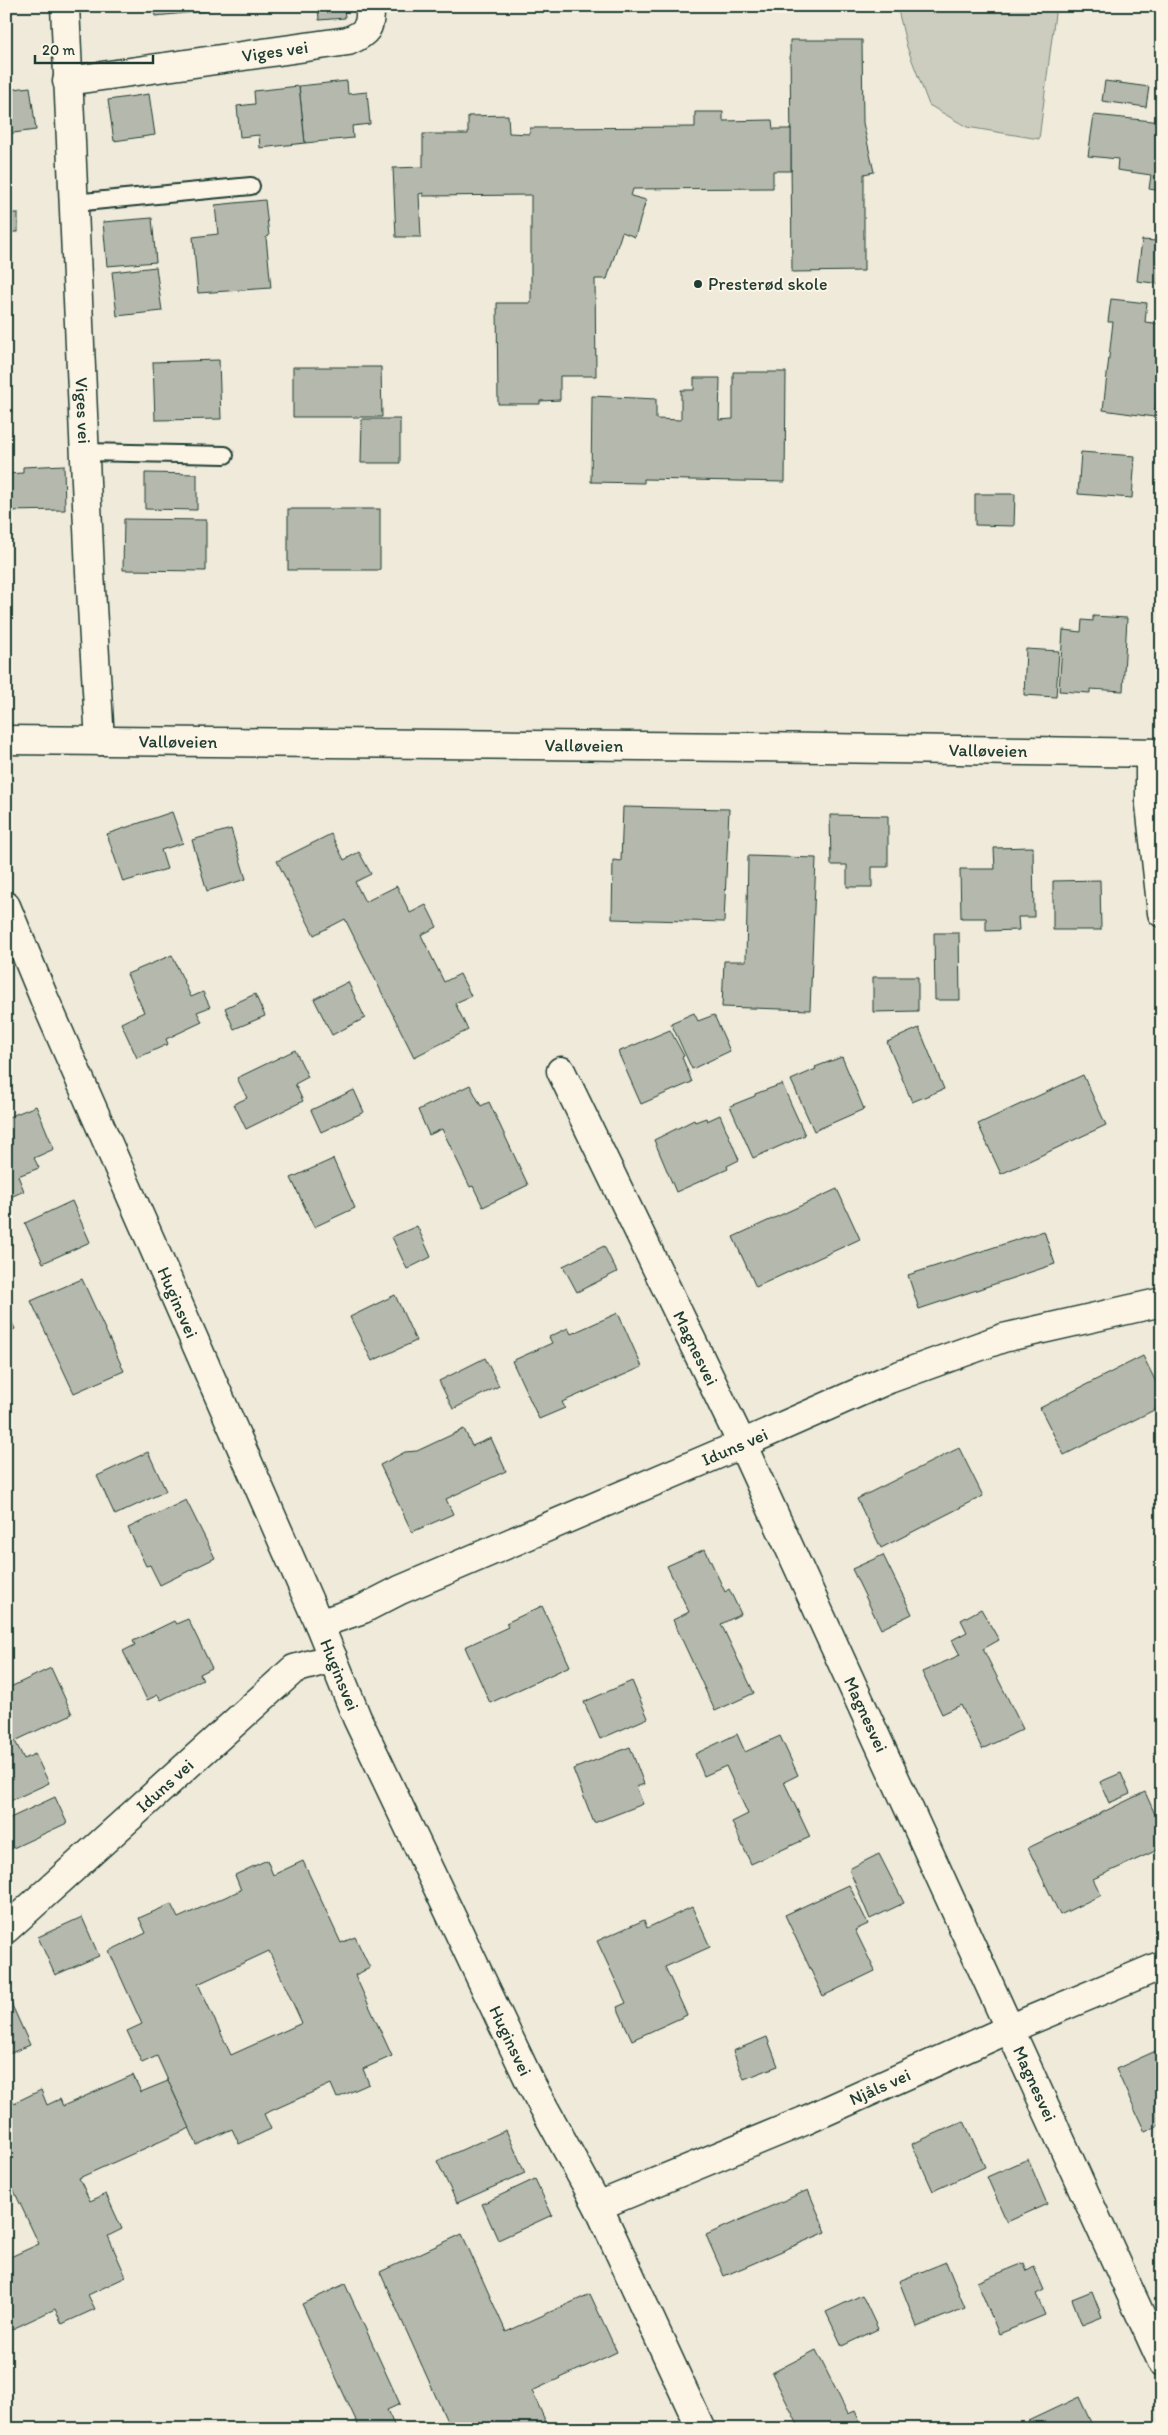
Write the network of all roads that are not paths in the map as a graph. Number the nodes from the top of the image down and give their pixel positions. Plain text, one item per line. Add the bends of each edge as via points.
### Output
1 (65, 6) edge
2 (370, 6) edge
3 (68, 81) junction
4 (251, 186) dead end
5 (73, 203) junction
6 (85, 452) junction
7 (225, 455) dead end
8 (6, 740) edge
9 (100, 741) junction
10 (1156, 753) edge
11 (6, 906) edge
12 (1162, 913) edge
13 (562, 1071) dead end
14 (1162, 1302) edge
15 (742, 1444) junction
16 (319, 1624) junction
17 (333, 1658) junction
18 (6, 1929) edge
19 (1162, 1965) edge
20 (1009, 2029) junction
21 (598, 2206) junction
22 (1162, 2362) edge
23 (701, 2429) edge

1 - 3 street, Viges vei
2 - 3 street, Viges vei via 370,22 362,35 348,41
3 - 5 street, Viges vei
4 - 5 lane
5 - 6 street, Viges vei
6 - 7 lane
6 - 9 street, Viges vei
8 - 9 street, Valløveien
9 - 10 street, Valløveien
10 - 12 street via 1150,805
11 - 16 street, Huginsvei
13 - 15 street, Magnesvei
14 - 15 street, Iduns vei via 1003,1338 889,1379
15 - 16 street, Iduns vei via 400,1590 363,1609
15 - 20 street, Magnesvei
16 - 17 street, Huginsvei
17 - 18 street, Iduns vei via 294,1669
17 - 21 street, Huginsvei via 358,1718 531,2084
19 - 20 street, Njåls vei
20 - 21 street, Njåls vei via 804,2121
20 - 22 street, Magnesvei
21 - 23 street, Huginsvei

